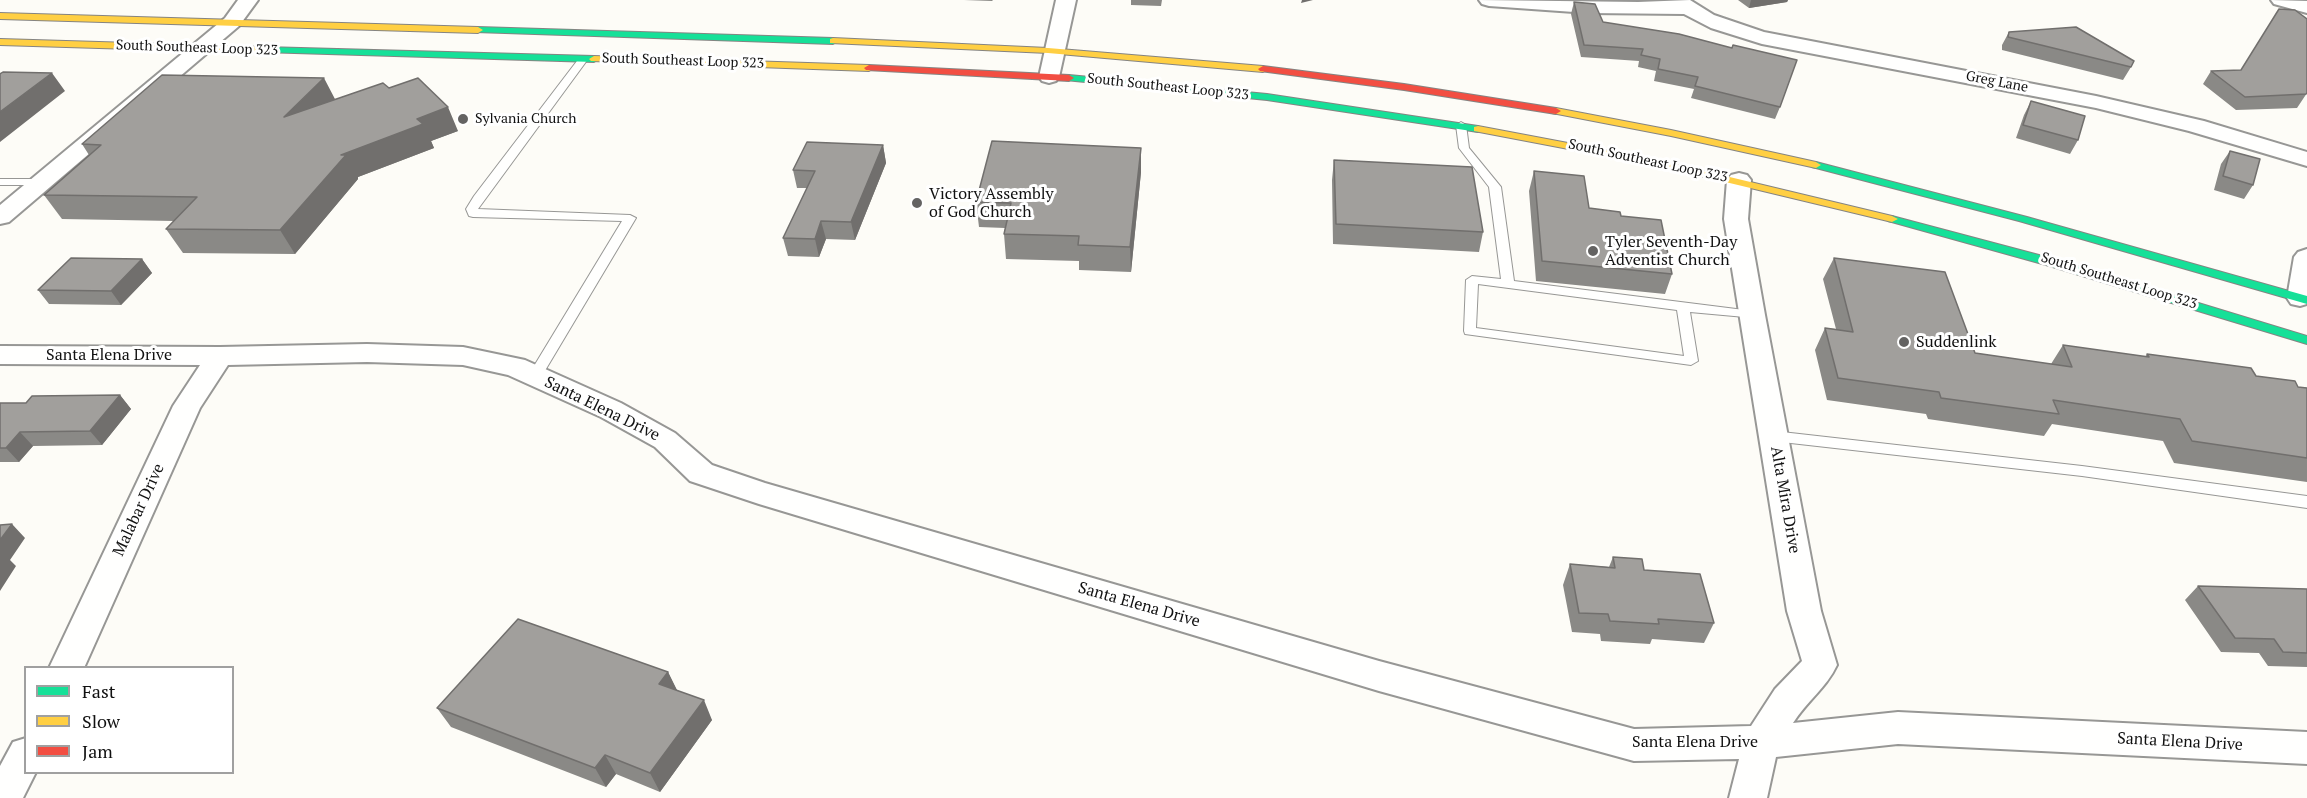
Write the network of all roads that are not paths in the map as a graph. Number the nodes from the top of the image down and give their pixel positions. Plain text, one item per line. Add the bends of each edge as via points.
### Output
1 (248, 0) edge
2 (1066, 0) edge
3 (1489, 0) edge
4 (2281, 0) edge
5 (1683, 4) edge
6 (2307, 7) edge
7 (0, 16) edge
8 (232, 22) junction
9 (0, 42) edge
10 (200, 48) junction
11 (1055, 50) junction
12 (583, 59) junction
13 (1049, 76) junction
14 (1461, 125) junction
15 (2307, 159) edge
16 (1739, 180) junction
17 (0, 182) edge
18 (41, 183) junction
19 (0, 218) edge
20 (2307, 257) edge
21 (1508, 284) junction
22 (2304, 299) edge
23 (1683, 307) junction
24 (1752, 315) junction
25 (2307, 340) edge
26 (0, 355) edge
27 (220, 356) junction
28 (535, 376) junction
29 (1773, 436) junction
30 (2307, 502) edge
31 (67, 666) edge
32 (1761, 742) junction
33 (2307, 748) edge
34 (24, 758) edge
35 (3, 798) edge
36 (1748, 798) edge

1 - 8 street
2 - 11 street
3 - 5 street via 1596,8
4 - 6 street
5 - 15 street, Greg Lane via 1722,27 1762,38 2096,102
7 - 8 highway, South Southeast Loop 323
8 - 10 street
8 - 11 highway, South Southeast Loop 323 via 882,41
9 - 10 highway, South Southeast Loop 323
10 - 12 highway, South Southeast Loop 323
10 - 18 street
11 - 13 street
11 - 22 highway, South Southeast Loop 323 via 1203,62 1409,87 1735,147 1998,212
12 - 13 highway, South Southeast Loop 323
12 - 28 lane via 472,209 473,214 630,218
13 - 14 highway, South Southeast Loop 323 via 1262,97
14 - 16 highway, South Southeast Loop 323
14 - 21 lane via 1464,148 1495,187
16 - 24 street, Alta Mira Drive via 1736,219
16 - 25 highway, South Southeast Loop 323 via 2017,250
17 - 18 lane
18 - 19 street
20 - 22 street
21 - 23 lane
21 - 23 lane via 1472,280 1470,331 1691,361
23 - 24 lane
24 - 29 street, Alta Mira Drive
26 - 27 street, Santa Elena Drive
27 - 28 street, Santa Elena Drive via 463,356 515,367
27 - 31 street, Malabar Drive via 187,406
28 - 32 street, Santa Elena Drive via 611,410 665,440 701,473 759,494 1378,676 1634,745
29 - 30 lane via 2082,471
29 - 32 street, Alta Mira Drive via 1804,611 1820,665 1788,700
32 - 33 street, Santa Elena Drive via 1898,728
32 - 36 street, Alta Mira Drive
34 - 35 street

